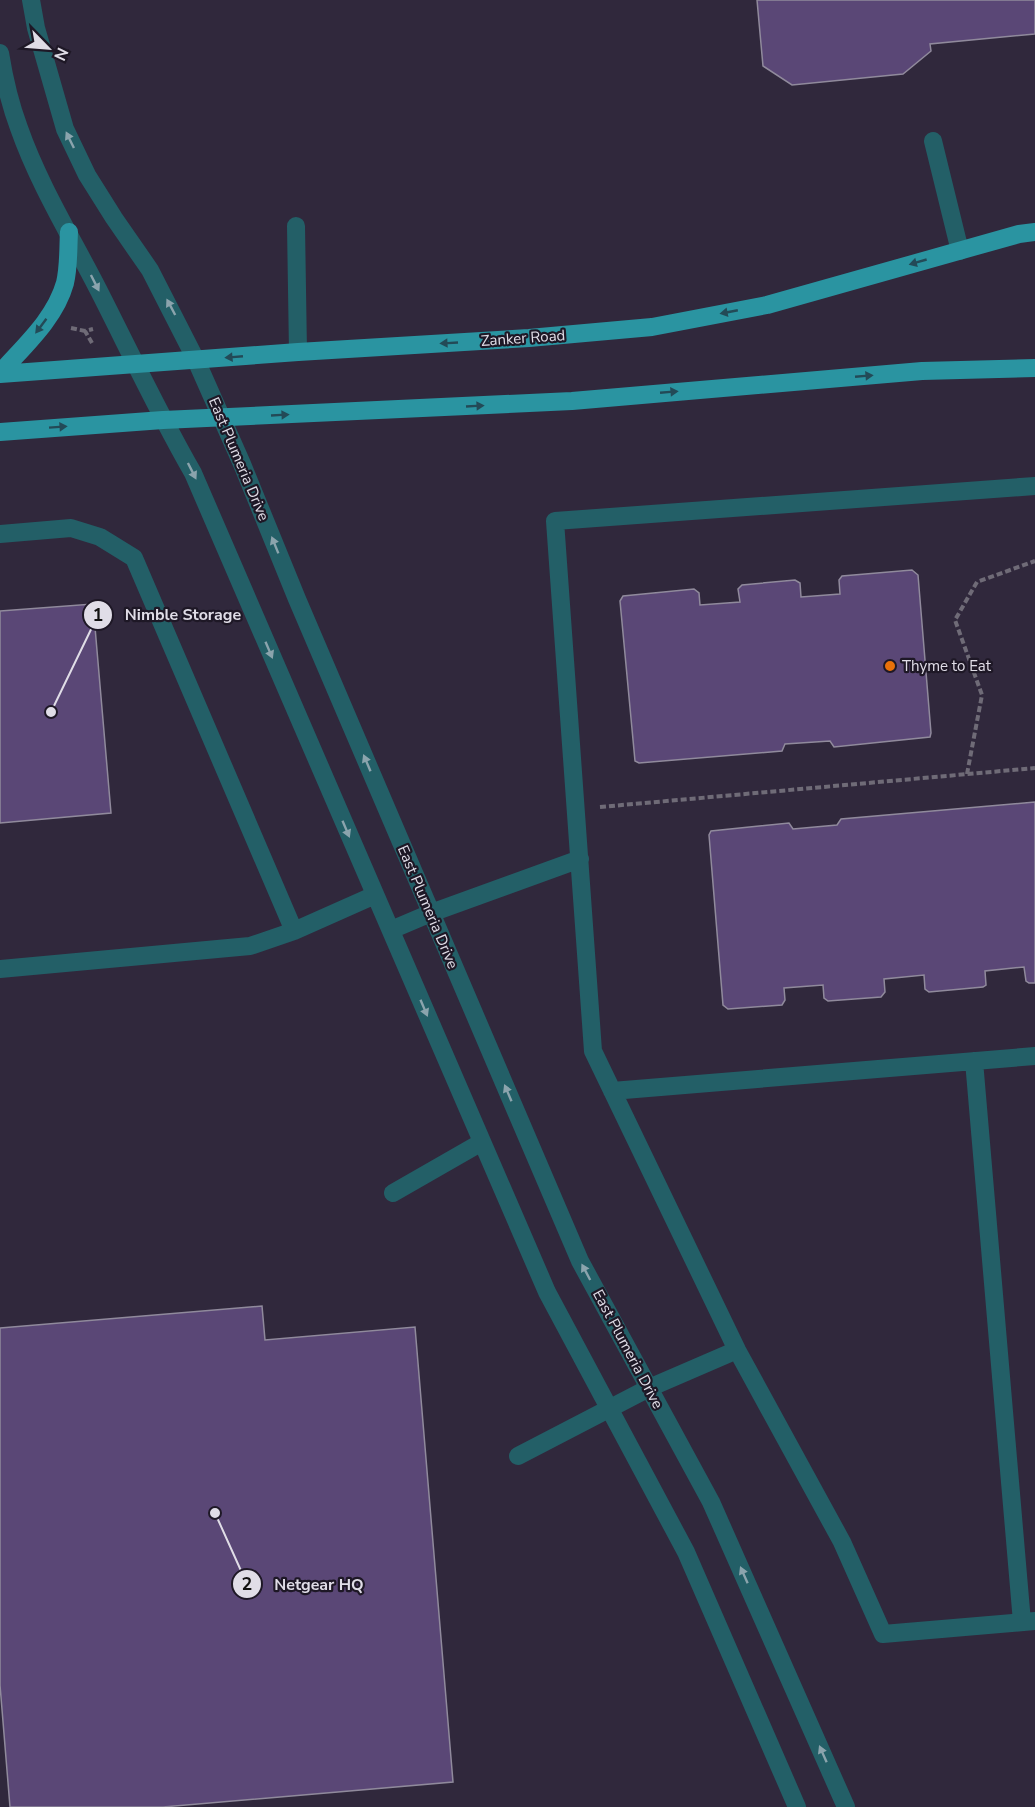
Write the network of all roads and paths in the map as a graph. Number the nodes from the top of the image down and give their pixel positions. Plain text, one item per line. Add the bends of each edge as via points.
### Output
1 (31, 0) edge
2 (0, 53) edge
3 (933, 141) dead end
4 (296, 226) dead end
5 (69, 232) junction
6 (1035, 232) edge
7 (960, 251) junction
8 (66, 326) dead end
9 (97, 328) dead end
10 (85, 331) junction
11 (92, 343) dead end
12 (298, 352) junction
13 (196, 360) junction
14 (136, 364) junction
15 (1035, 368) edge
16 (0, 374) edge
17 (222, 418) junction
18 (163, 420) junction
19 (0, 432) edge
20 (1035, 486) edge
21 (0, 534) edge
22 (1035, 561) edge
23 (1035, 768) edge
24 (967, 774) junction
25 (576, 809) junction
26 (579, 859) junction
27 (375, 895) junction
28 (431, 913) junction
29 (294, 930) junction
30 (391, 930) junction
31 (0, 969) edge
32 (1035, 1056) edge
33 (974, 1061) junction
34 (612, 1091) junction
35 (482, 1142) junction
36 (393, 1193) dead end
37 (737, 1350) junction
38 (649, 1388) junction
39 (609, 1408) junction
40 (518, 1456) dead end
41 (1028, 1622) edge
42 (797, 1807) edge
43 (846, 1807) edge

13 -> 1 street, East Plumeria Drive via 150,270 87,175 65,129
2 - 5 street via 19,129
3 - 7 street
4 - 12 street
5 -> 14 street
5 -> 16 main road via 67,267 59,298 39,329
6 - 7 main road, Zanker Road
7 -> 12 main road, Zanker Road via 767,305 652,327
8 - 10 path
9 - 10 path
10 - 11 path
12 -> 13 main road, Zanker Road
13 - 14 main road, Zanker Road
13 - 17 street, East Plumeria Drive
14 - 16 main road, Zanker Road
14 - 18 street
17 -> 15 main road via 572,401 922,371
17 - 18 main road
28 -> 17 street, East Plumeria Drive
19 -> 18 main road
18 -> 27 street via 193,473
20 - 25 street via 555,521
21 - 29 street via 71,528 100,537 134,558
22 - 24 path via 977,582 955,620 982,694
23 - 24 path
24 - 25 path
25 - 26 street
26 - 28 street
26 - 34 street via 593,1051
27 - 29 street
27 - 30 street
28 - 30 street
38 -> 28 street, East Plumeria Drive via 580,1261
29 - 31 street via 250,946
30 -> 35 street
32 - 33 street
33 - 34 street
33 - 41 street
34 - 37 street
35 - 36 street
35 - 39 street via 547,1292
37 - 38 street
37 - 41 street via 842,1542 883,1634
38 - 39 street
43 -> 38 street, East Plumeria Drive via 711,1502
39 - 40 street
39 - 42 street via 686,1552

